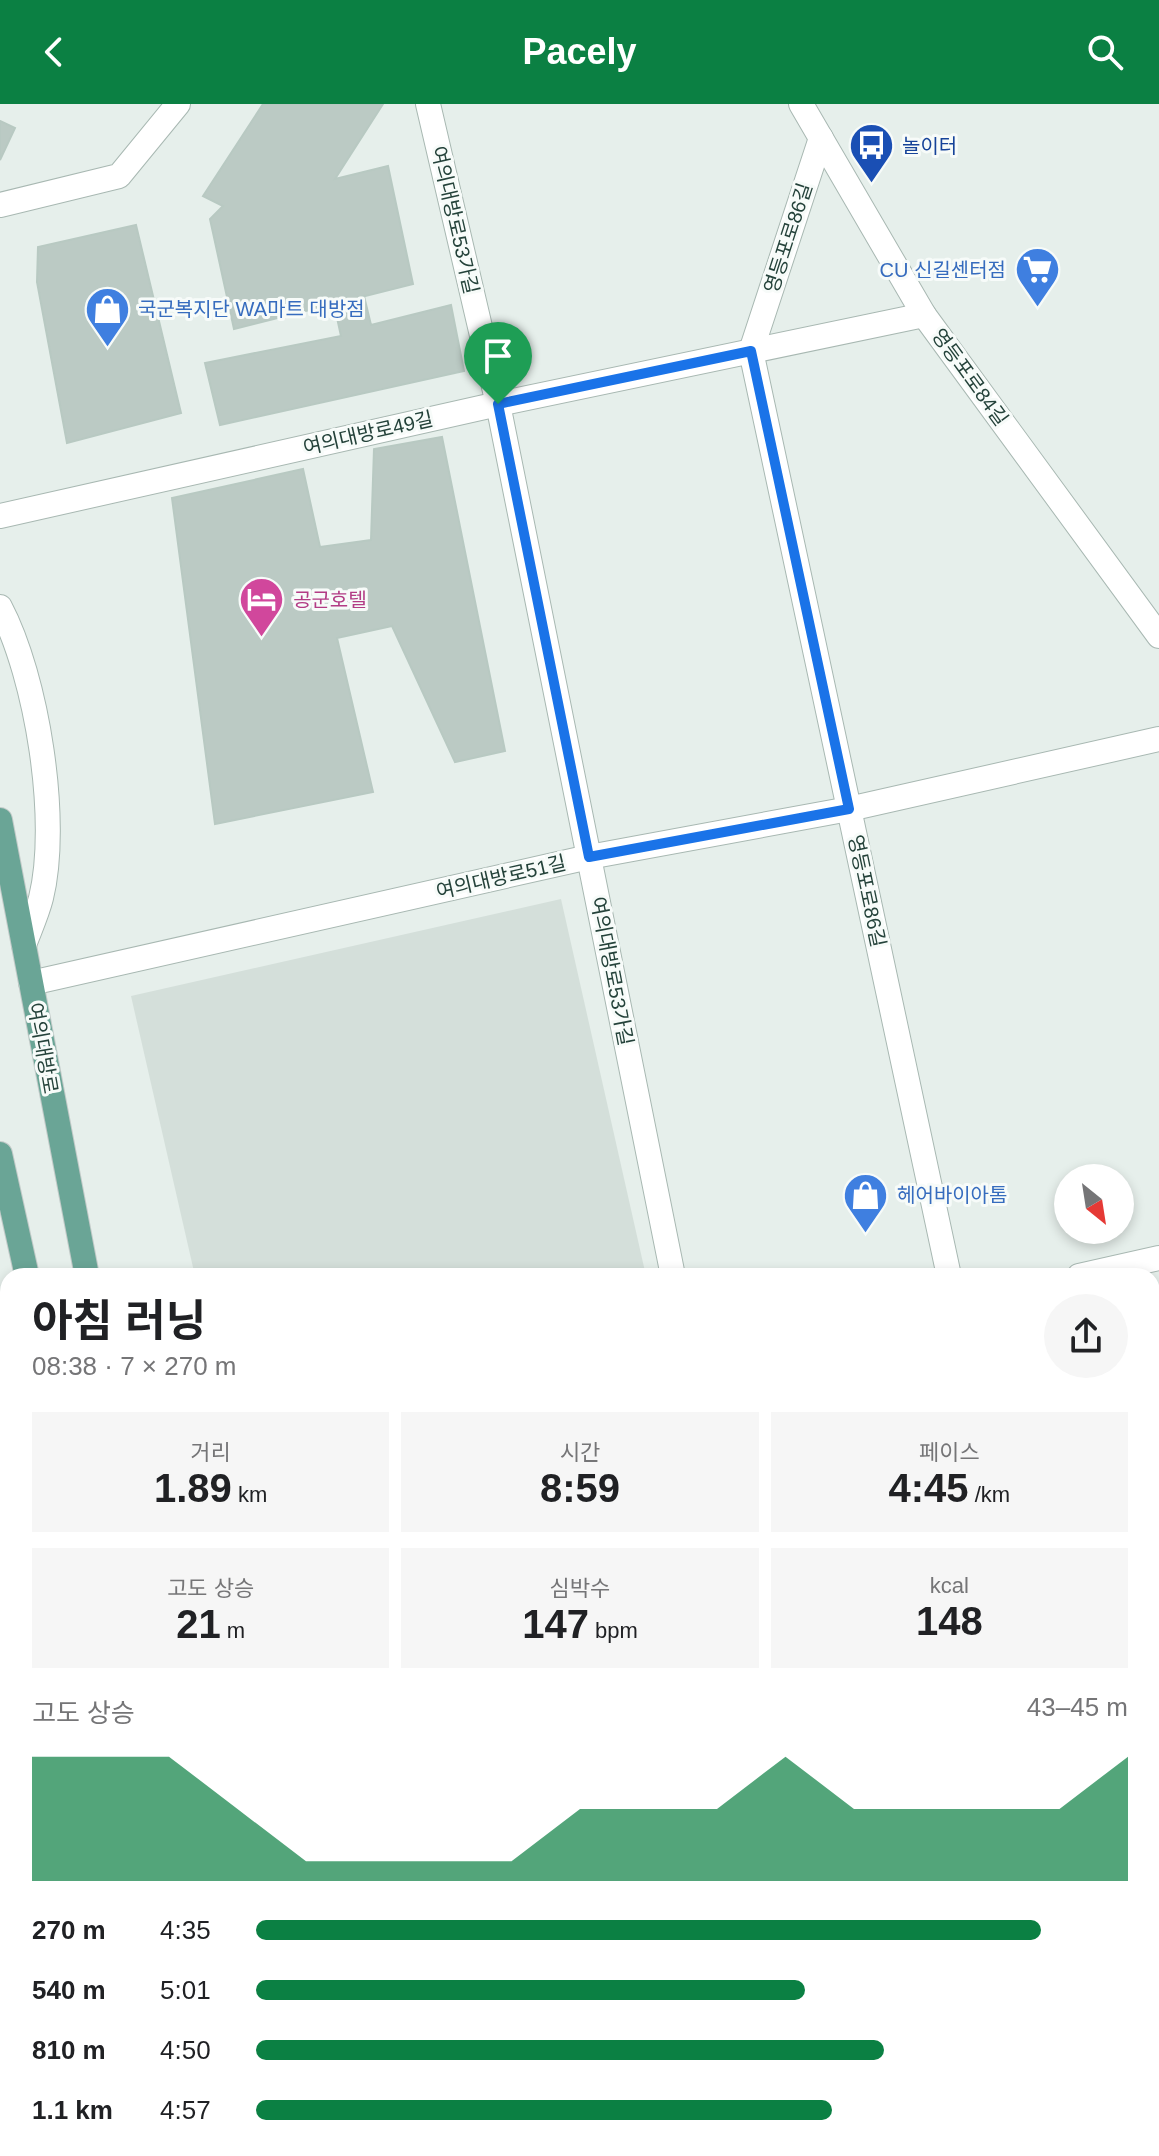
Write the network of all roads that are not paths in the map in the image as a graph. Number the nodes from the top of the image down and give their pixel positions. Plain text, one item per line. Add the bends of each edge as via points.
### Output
1 (178, 104) edge
2 (428, 104) edge
3 (801, 104) edge
4 (821, 138) junction
5 (0, 205) edge
6 (924, 315) junction
7 (751, 351) junction
8 (498, 404) junction
9 (0, 516) edge
10 (0, 607) edge
11 (1159, 636) edge
12 (1159, 739) edge
13 (849, 809) junction
14 (0, 820) edge
15 (589, 857) junction
16 (24, 945) junction
17 (31, 983) junction
18 (0, 1154) edge
19 (1159, 1258) edge
20 (25, 1268) edge
21 (85, 1268) edge
22 (671, 1268) edge
23 (947, 1268) edge
24 (1115, 1268) edge

1 - 5 street via 119,176
2 - 8 street, 여의대방로53가길
3 - 4 street, 영등포로84길
4 - 6 street, 영등포로84길
4 - 7 street, 영등포로86길
6 - 7 street, 여의대방로49길
6 - 11 street, 영등포로84길
7 - 8 street, 여의대방로49길
7 - 13 street, 영등포로86길
8 - 9 street, 여의대방로49길
8 - 15 street, 여의대방로53가길
10 - 16 street via 34,708 46,797 41,898
12 - 13 street, 여의대방로51길
13 - 15 street, 여의대방로51길
13 - 23 street, 영등포로86길
14 - 16 main road, 여의대방로
15 - 17 street, 여의대방로51길
15 - 22 street, 여의대방로53가길
16 - 17 main road, 여의대방로
17 - 21 main road, 여의대방로
18 - 20 main road
19 - 24 street

